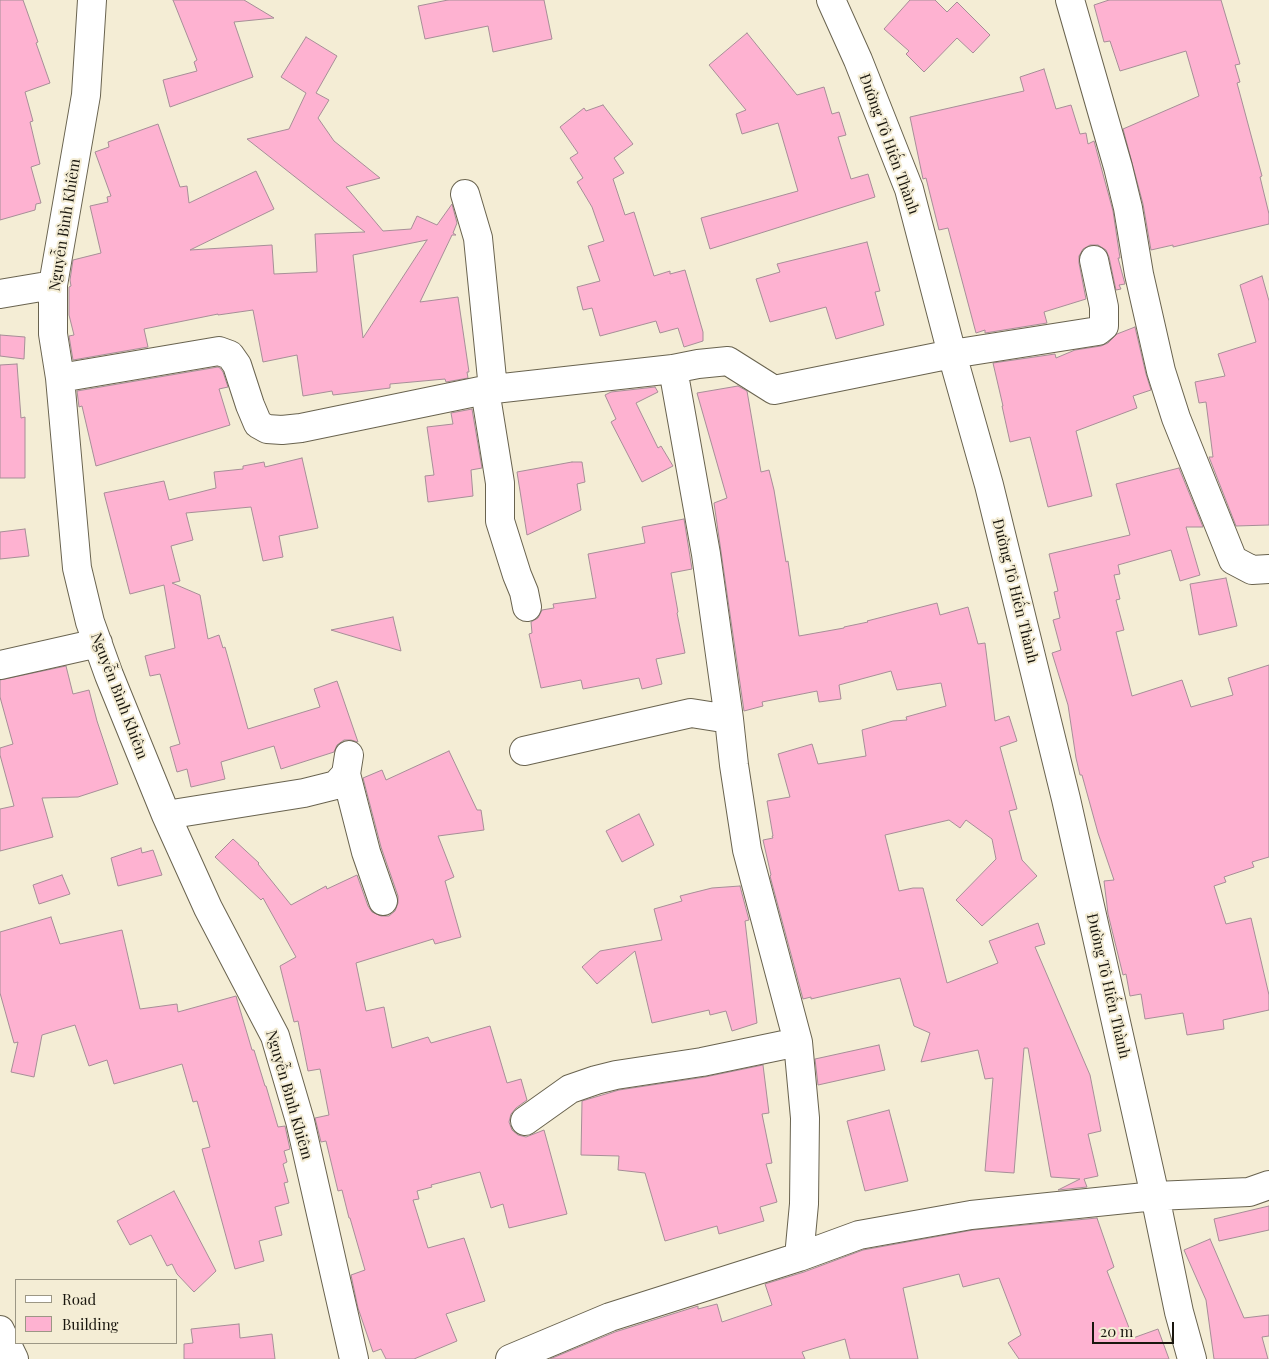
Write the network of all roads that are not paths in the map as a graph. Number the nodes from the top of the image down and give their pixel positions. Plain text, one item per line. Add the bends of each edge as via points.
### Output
1 (92, 0) edge
2 (831, 0) edge
3 (1070, 0) edge
4 (465, 194) dead end
5 (1094, 260) dead end
6 (53, 285) junction
7 (0, 294) edge
8 (952, 354) junction
9 (674, 369) junction
10 (60, 378) junction
11 (489, 389) junction
12 (1269, 569) edge
13 (527, 607) dead end
14 (98, 644) junction
15 (0, 665) edge
16 (729, 718) junction
17 (524, 751) dead end
18 (166, 815) junction
19 (383, 901) dead end
20 (798, 1042) junction
21 (524, 1121) dead end
22 (1269, 1185) edge
23 (1155, 1196) junction
24 (799, 1258) junction
25 (0, 1330) edge
26 (14, 1359) edge
27 (354, 1359) edge
28 (510, 1359) edge
29 (1192, 1359) edge

1 - 6 street, Nguyễn Bình Khiêm via 86,95
2 - 8 street, Đường Tô Hiến Thành via 909,189
3 - 12 street via 1118,167 1159,361 1176,418 1233,560 1252,570
4 - 11 street via 478,238
5 - 8 street via 1104,307 1104,326 1098,331
6 - 7 street
6 - 10 street, Nguyễn Bình Khiêm via 53,334
8 - 9 street via 774,390 728,361
8 - 23 street, Đường Tô Hiến Thành via 989,485 1066,799
9 - 11 street
9 - 16 street via 706,554
10 - 11 street via 219,351 230,354 237,365 258,424 267,429 282,430
10 - 14 street, Nguyễn Bình Khiêm via 77,568
11 - 13 street via 500,483 500,521
14 - 15 street
14 - 18 street, Nguyễn Bình Khiêm
16 - 17 street via 691,713
16 - 20 street via 747,850
18 - 19 street via 336,785 347,764 366,852
18 - 27 street, Nguyễn Bình Khiêm via 208,908 275,1036 300,1121
20 - 21 street via 596,1080 570,1089
20 - 24 street via 805,1118 804,1204
22 - 23 street via 1249,1192
23 - 24 street via 971,1215 859,1235
23 - 29 street, Đường Tô Hiến Thành via 1178,1312
24 - 28 street via 610,1317
25 - 26 street

